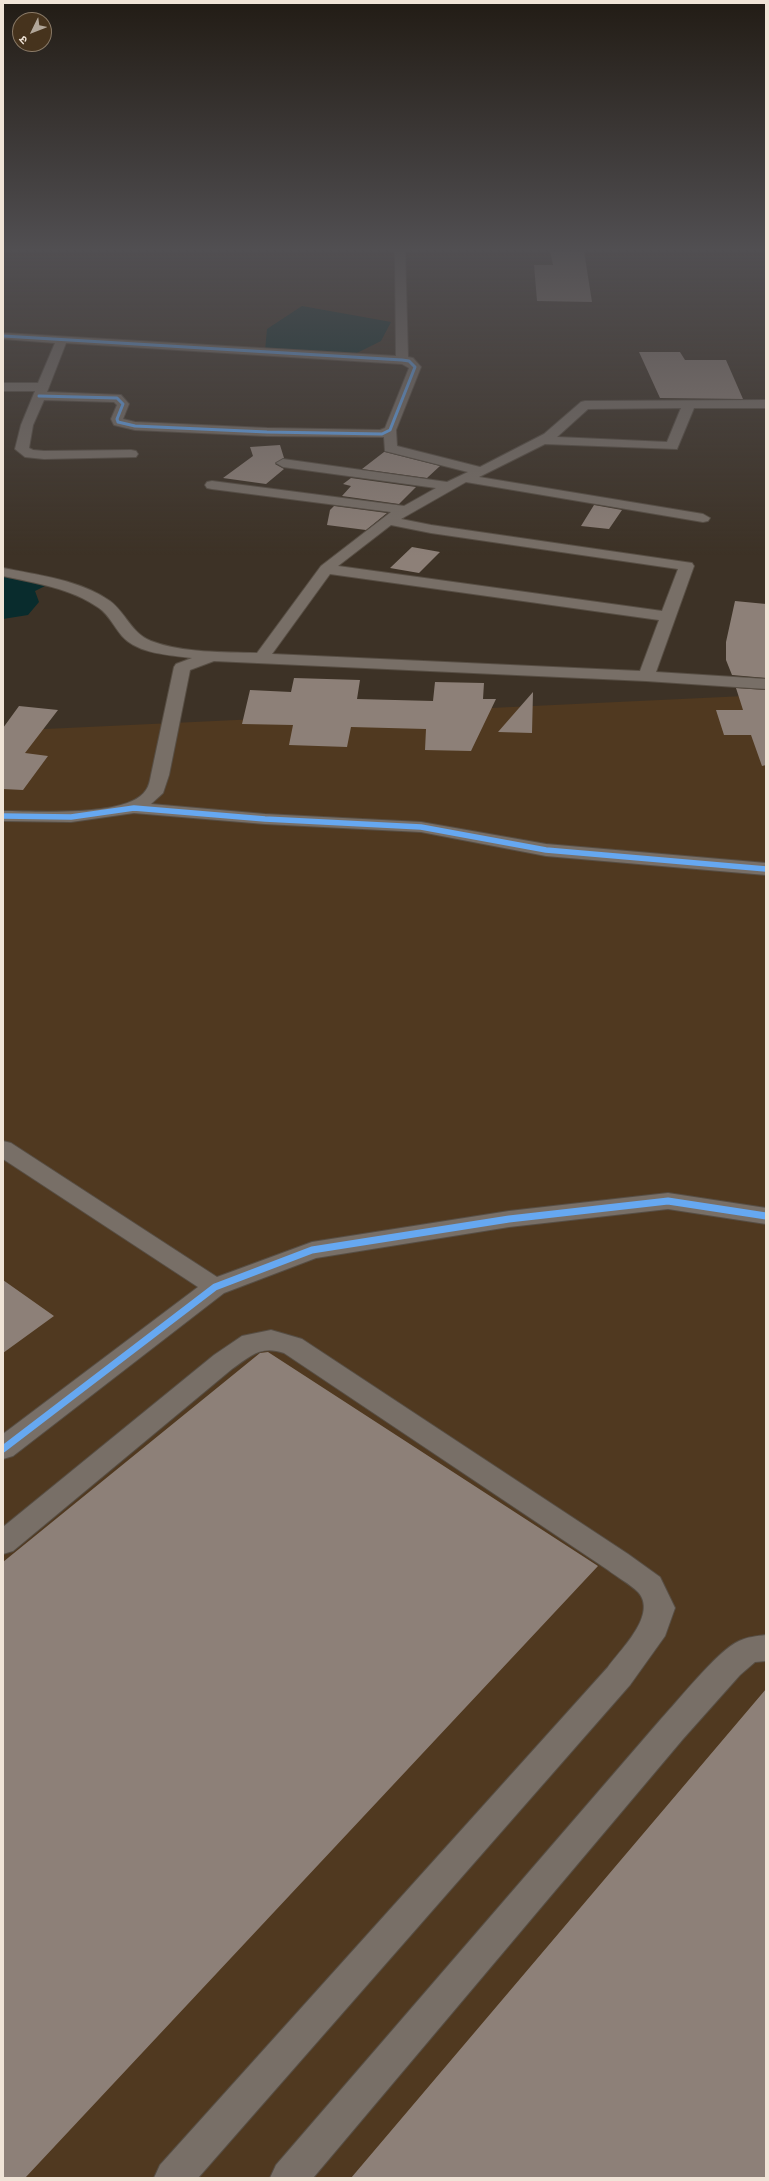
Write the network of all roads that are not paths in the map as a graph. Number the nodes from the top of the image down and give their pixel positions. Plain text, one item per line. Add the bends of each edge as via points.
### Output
1 (56, 353) edge
2 (279, 353) edge
3 (402, 353) edge
4 (402, 360) junction
5 (3, 387) edge
6 (40, 391) junction
7 (689, 404) junction
8 (766, 404) edge
9 (390, 430) junction
10 (544, 440) junction
11 (131, 454) dead end
12 (283, 463) dead end
13 (481, 471) junction
14 (464, 478) junction
15 (212, 485) dead end
16 (449, 486) junction
17 (405, 510) junction
18 (703, 518) dead end
19 (388, 520) junction
20 (326, 569) junction
21 (3, 572) edge
22 (669, 617) junction
23 (212, 656) junction
24 (262, 658) junction
25 (646, 676) junction
26 (766, 684) edge
27 (134, 808) junction
28 (3, 816) edge
29 (766, 869) edge
30 (3, 1148) edge
31 (766, 1216) edge
32 (215, 1287) junction
33 (3, 1449) edge
34 (3, 1542) edge
35 (766, 1648) edge
36 (173, 2178) edge
37 (289, 2178) edge

1 - 6 street
2 - 4 street
3 - 4 street
4 - 9 street via 409,361 415,367
5 - 6 street
6 - 9 street via 117,398 123,404 118,422 135,426 371,435
6 - 11 street via 27,425 22,449 44,455
7 - 8 street
7 - 10 street via 585,405
7 - 10 street via 672,446
9 - 13 street via 390,448
10 - 13 street
12 - 16 street
13 - 14 street
14 - 16 street
14 - 18 street
15 - 17 street
16 - 17 street
17 - 19 street
19 - 20 street
19 - 22 street via 431,529 687,566
20 - 22 street
20 - 24 street
21 - 23 street via 44,580 92,598 106,606 126,632 141,643
22 - 25 street
23 - 24 street
23 - 27 street via 182,667 154,793
24 - 25 street
25 - 26 street
27 - 28 street via 71,817
27 - 29 street via 265,819 421,827 546,850
30 - 32 street
31 - 32 street via 668,1201 509,1219 312,1250
32 - 33 street
34 - 36 street via 223,1362 251,1343 272,1339 293,1346 618,1562 650,1585 660,1608 655,1626 619,1676
35 - 37 street via 748,1650 729,1666 677,1723

